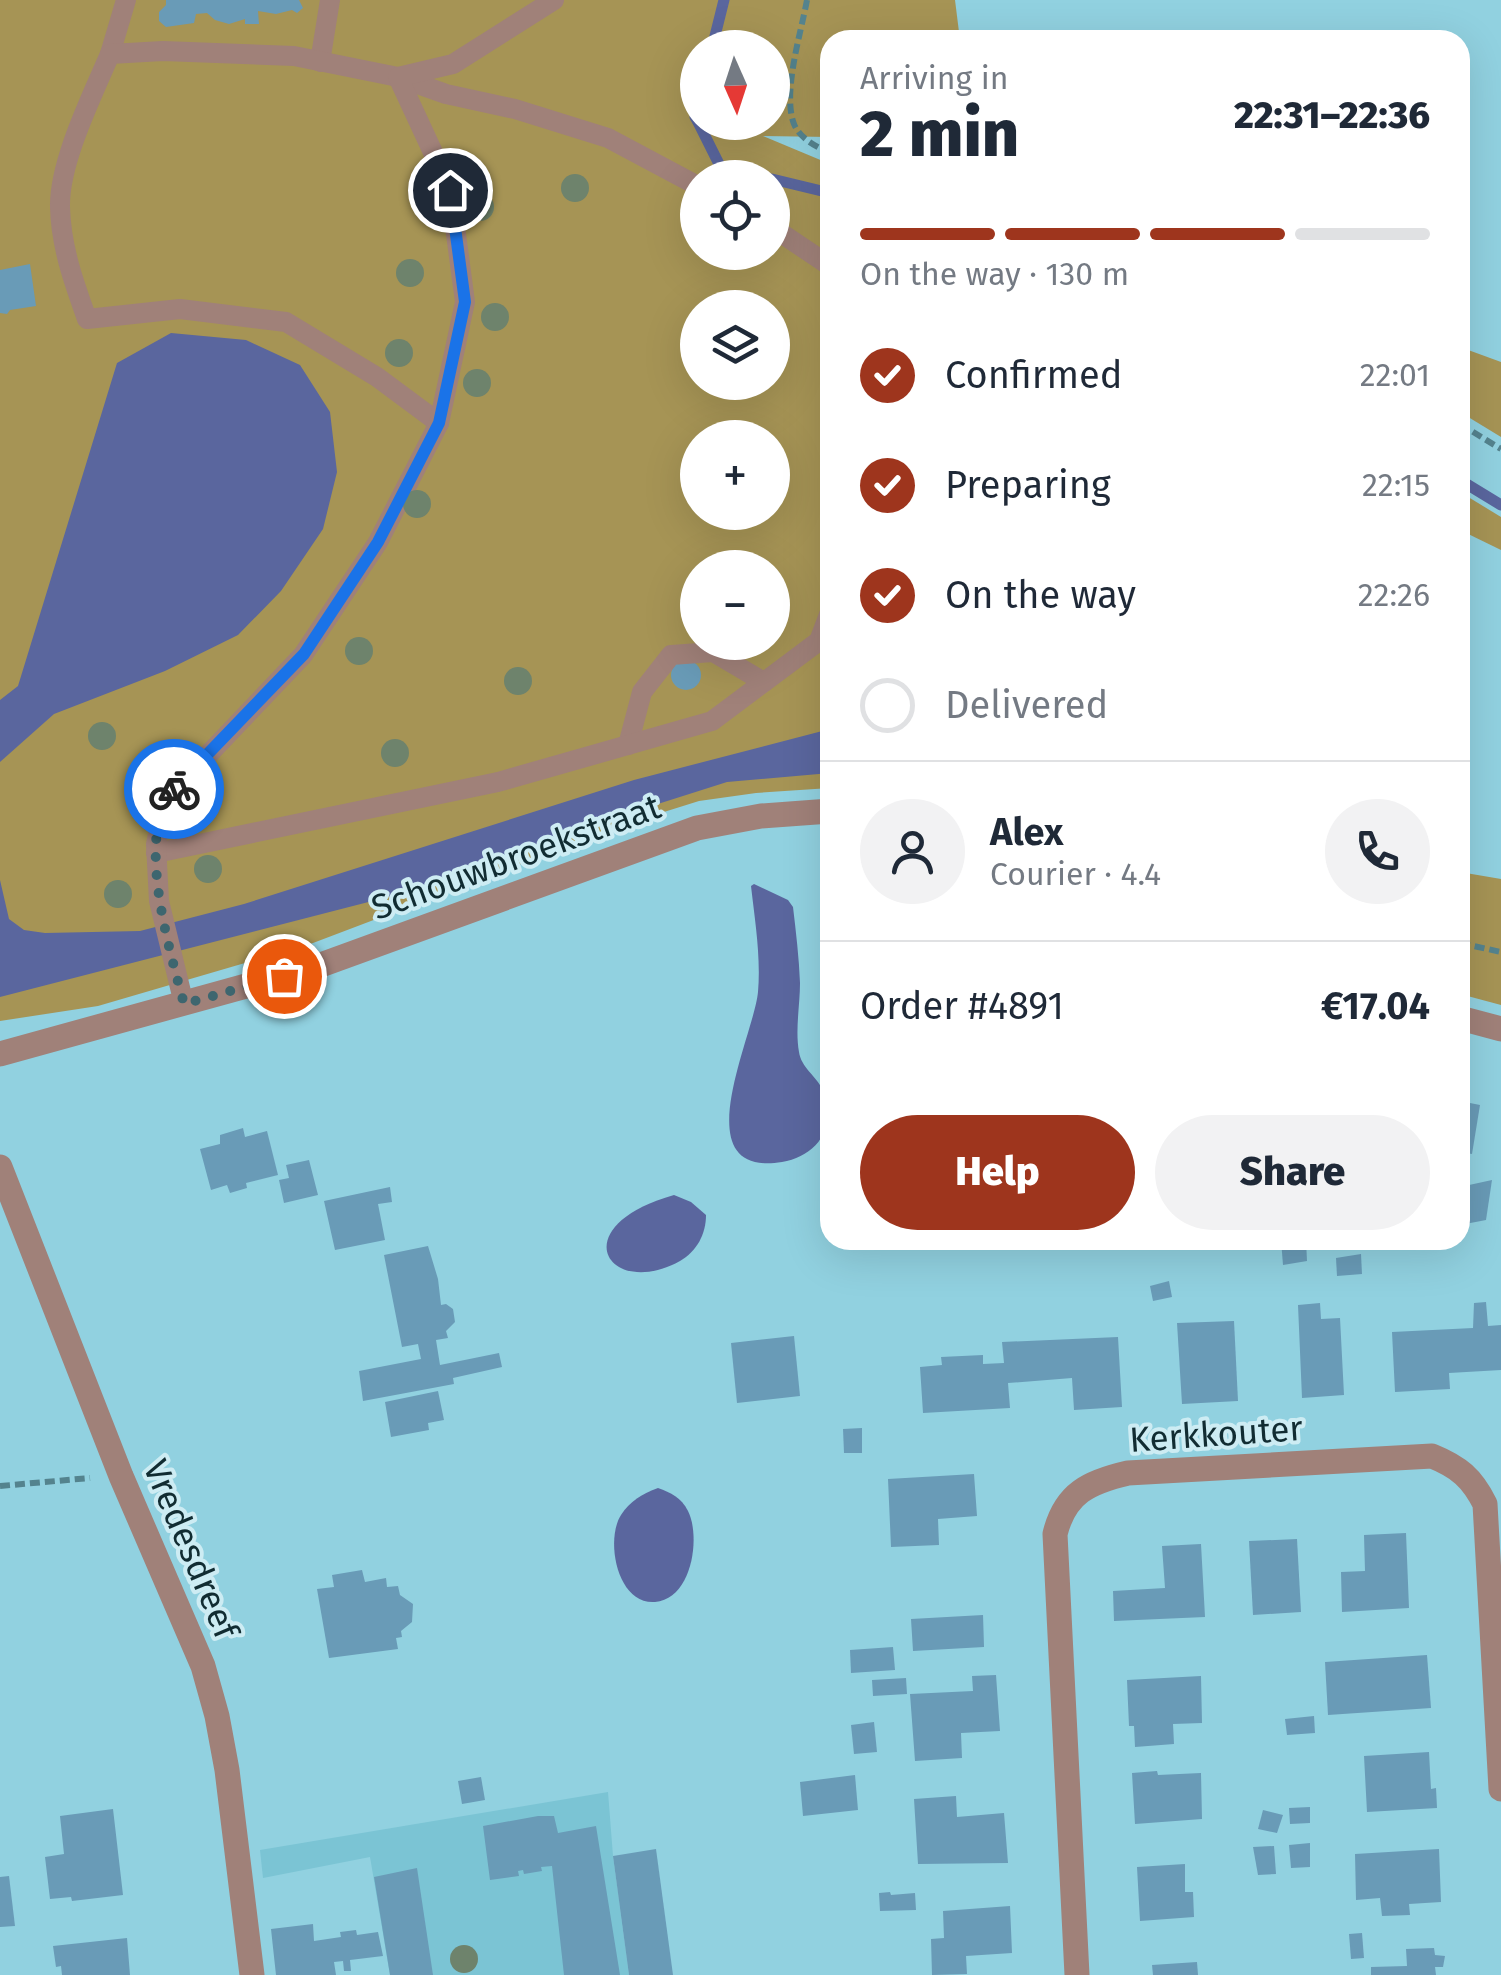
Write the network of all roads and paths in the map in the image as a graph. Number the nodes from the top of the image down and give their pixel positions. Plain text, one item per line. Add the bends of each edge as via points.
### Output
1 (126, 0) edge
2 (330, 0) edge
3 (554, 0) edge
4 (807, 0) edge
5 (110, 54) junction
6 (320, 62) junction
7 (398, 77) junction
8 (820, 148) edge
9 (680, 176) edge
10 (790, 239) edge
11 (820, 259) edge
12 (439, 423) junction
13 (1470, 430) edge
14 (1501, 449) edge
15 (820, 638) edge
16 (764, 682) junction
17 (628, 745) junction
18 (820, 811) edge
19 (156, 854) junction
20 (1470, 945) edge
21 (1501, 952) edge
22 (184, 1004) junction
23 (1470, 1021) edge
24 (1501, 1029) edge
25 (0, 1054) edge
26 (0, 1167) edge
27 (121, 1476) junction
28 (0, 1486) edge
29 (1501, 1789) edge
30 (252, 1975) edge
31 (1077, 1975) edge

1 - 5 lane
2 - 6 lane
3 - 7 lane via 454,64
4 - 8 path via 790,108 795,128
5 - 6 lane via 197,52
5 - 12 lane via 76,133 60,204 68,264 87,319 180,310 286,322
6 - 7 lane
7 - 9 lane via 608,138
7 - 12 lane via 450,190 465,302
10 - 11 lane
12 - 19 lane via 378,542 304,654 165,800
13 - 14 path
15 - 16 lane
16 - 17 lane via 712,721
16 - 17 lane via 713,652 672,654 642,692
17 - 19 lane via 498,782
18 - 22 street, Schouwbroekstraat via 697,828 318,966
19 - 22 lane via 162,923
20 - 21 path
22 - 25 street, Schouwbroekstraat
23 - 24 street
26 - 27 street, Vredesdreef
27 - 28 path
27 - 30 street, Vredesdreef via 204,1666 218,1716
29 - 31 street, Kerkkouter via 1484,1504 1456,1466 1432,1456 1105,1478 1061,1511 1055,1534

